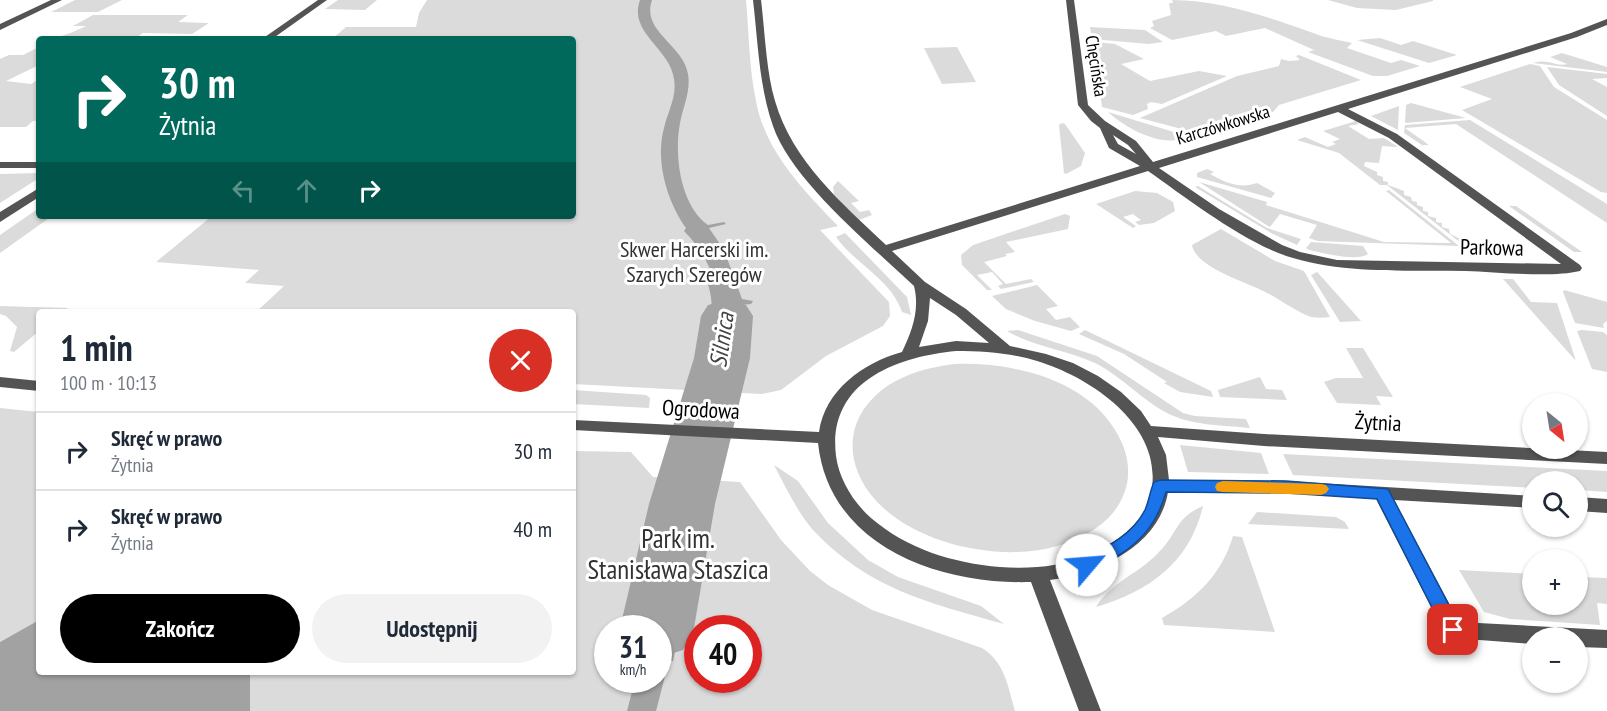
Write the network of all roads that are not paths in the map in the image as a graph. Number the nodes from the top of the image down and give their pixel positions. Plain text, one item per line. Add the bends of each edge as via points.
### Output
1 (58, 0) edge
2 (323, 0) edge
3 (758, 0) edge
4 (1070, 0) edge
5 (1607, 22) edge
6 (0, 27) edge
7 (1574, 35) junction
8 (1607, 35) edge
9 (270, 36) edge
10 (1339, 108) junction
11 (0, 165) edge
12 (36, 165) edge
13 (1150, 167) junction
14 (36, 194) edge
15 (0, 218) edge
16 (884, 250) junction
17 (920, 285) junction
18 (1004, 348) junction
19 (908, 354) junction
20 (0, 382) edge
21 (36, 386) edge
22 (576, 424) edge
23 (1147, 431) junction
24 (826, 438) junction
25 (1607, 458) edge
26 (1160, 486) junction
27 (1382, 494) junction
28 (1522, 501) edge
29 (1588, 505) edge
30 (1607, 506) edge
31 (1038, 575) junction
32 (1522, 634) edge
33 (1588, 638) edge
34 (1607, 639) edge
35 (1090, 711) edge

1 - 6 street
2 - 9 street
3 - 16 street via 769,98 782,134 825,194
4 - 13 street, Chęcińska via 1083,105 1105,129 1113,146
5 - 7 street, Karczówkowska
7 - 8 street, Karczówkowska
7 - 10 street, Karczówkowska
10 - 13 street, Karczówkowska
10 - 13 street, Parkowa via 1393,136 1575,268 1322,262 1277,248
11 - 12 street
13 - 16 street, Karczówkowska
14 - 15 street
16 - 17 street
17 - 18 street
17 - 19 street via 923,310
18 - 19 street via 956,346
18 - 23 street via 1042,357 1090,378 1128,406
19 - 24 street via 879,366 849,387 830,413
20 - 21 street
22 - 24 street, Ogrodowa
23 - 25 street, Żytnia
23 - 26 street via 1158,454
24 - 31 street via 828,462 838,488 856,513 882,535 940,564 994,575
26 - 27 street via 1286,487
26 - 31 street via 1147,522 1125,544 1087,565
27 - 28 street
27 - 32 street via 1453,630
29 - 30 street
31 - 35 street
33 - 34 street

